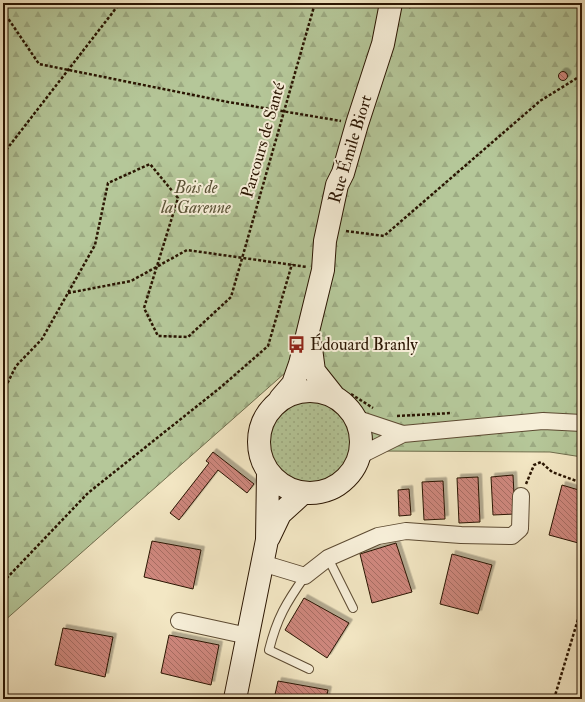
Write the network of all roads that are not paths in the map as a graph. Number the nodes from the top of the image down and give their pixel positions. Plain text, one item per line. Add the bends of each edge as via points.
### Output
1 (400, 7) edge
2 (316, 297) junction
3 (340, 394) junction
4 (280, 399) junction
5 (355, 418) junction
6 (582, 423) edge
7 (403, 434) junction
8 (359, 456) junction
9 (268, 472) junction
10 (303, 492) junction
11 (521, 496) road end
12 (267, 540) junction
13 (328, 558) junction
14 (262, 563) junction
15 (305, 576) junction
16 (352, 608) dead end
17 (179, 620) dead end
18 (248, 636) junction
19 (309, 668) dead end
20 (235, 699) edge

1 - 2 street, Rue Émile Biort via 383,44 337,185 329,216 323,270
2 - 3 street, Rue Émile Biort via 309,338 312,364 319,379
2 - 4 street, Rue Émile Biort via 294,384
3 - 4 street via 306,390
3 - 5 street
4 - 9 street via 269,411 258,441 261,457
5 - 7 street
5 - 8 street via 360,430
6 - 7 street via 529,422
7 - 8 street
8 - 10 street via 352,471 341,483 327,490
9 - 10 street via 280,484 294,491
9 - 12 street
10 - 12 street via 280,514
11 - 13 street via 520,528 512,536 406,531 378,536
12 - 14 street
13 - 15 street
13 - 16 lane
14 - 15 street
14 - 18 street
15 - 19 lane via 276,624 269,650
17 - 18 street
18 - 20 street

